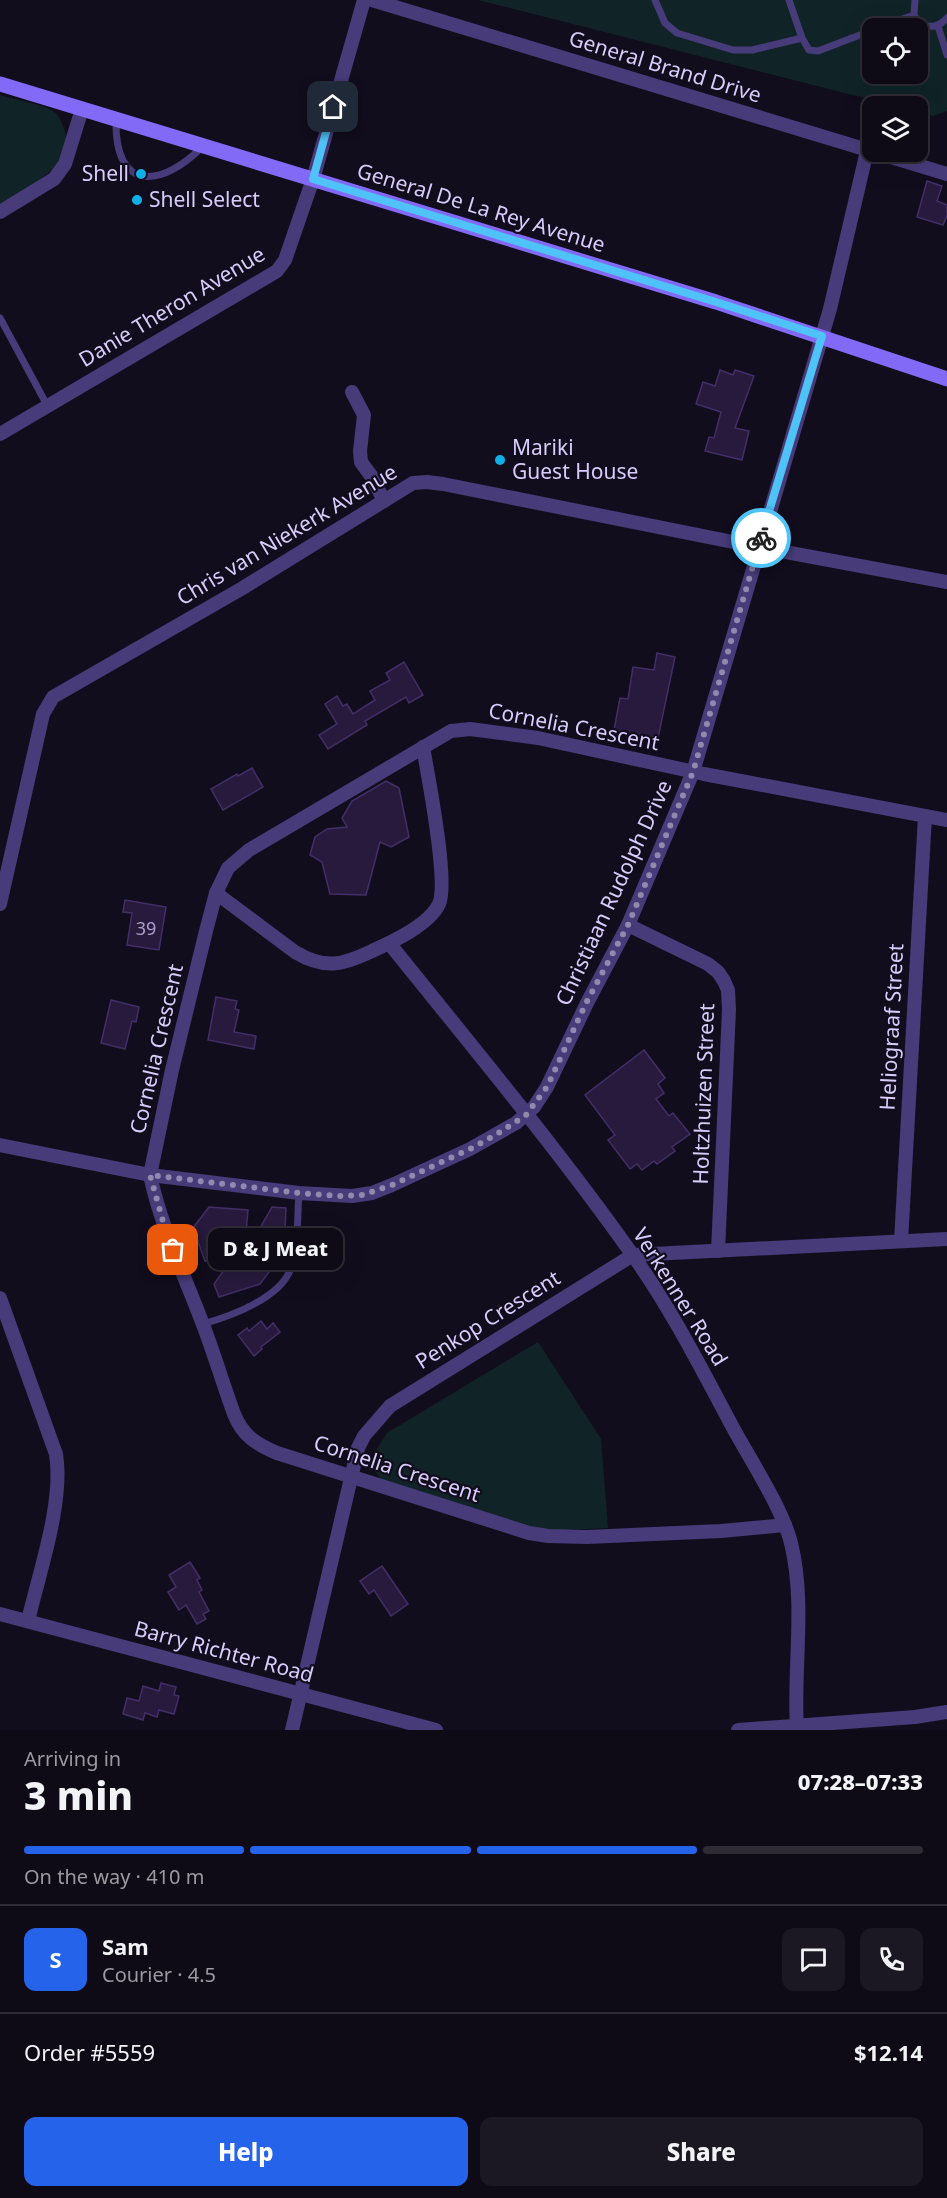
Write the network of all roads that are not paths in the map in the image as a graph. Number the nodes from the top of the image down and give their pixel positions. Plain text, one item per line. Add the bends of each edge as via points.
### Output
1 (364, 0) edge
2 (372, 0) edge
3 (655, 0) edge
4 (789, 0) edge
5 (915, 0) edge
6 (914, 15) junction
7 (905, 18) edge
8 (947, 18) edge
9 (938, 26) junction
10 (862, 34) edge
11 (802, 38) junction
12 (947, 55) edge
13 (0, 84) edge
14 (82, 109) junction
15 (116, 119) junction
16 (203, 146) junction
17 (862, 149) edge
18 (864, 162) edge
19 (905, 162) edge
20 (947, 174) edge
21 (313, 179) junction
22 (0, 212) edge
23 (0, 318) edge
24 (822, 336) junction
25 (947, 379) edge
26 (352, 393) dead end
27 (48, 407) junction
28 (0, 434) edge
29 (384, 501) junction
30 (758, 547) junction
31 (947, 582) edge
32 (423, 747) junction
33 (693, 772) junction
34 (925, 816) junction
35 (947, 820) edge
36 (216, 893) junction
37 (0, 904) edge
38 (628, 925) junction
39 (389, 943) junction
40 (526, 1115) junction
41 (0, 1144) edge
42 (150, 1175) junction
43 (299, 1193) junction
44 (947, 1239) edge
45 (901, 1241) junction
46 (718, 1251) junction
47 (633, 1255) junction
48 (0, 1298) edge
49 (203, 1324) junction
50 (352, 1477) junction
51 (785, 1525) junction
52 (0, 1614) edge
53 (28, 1621) junction
54 (301, 1694) junction
55 (947, 1712) edge
56 (797, 1727) edge
57 (292, 1730) edge
58 (436, 1730) edge
59 (738, 1730) edge

1 - 21 street, Danie Theron Avenue
2 - 17 street, General Brand Drive
3 - 11 lane via 665,23 677,33 733,50 752,51
4 - 11 lane
5 - 6 lane
6 - 7 lane
6 - 9 lane via 921,24
8 - 9 lane
9 - 12 lane
10 - 11 lane via 818,51 809,50
13 - 14 street, General De La Rey Avenue
14 - 15 street, General De La Rey Avenue
14 - 22 street via 65,164 54,179
15 - 16 street, General De La Rey Avenue
15 - 16 lane via 124,162 135,175 154,176 177,168
16 - 21 street, General De La Rey Avenue
18 - 24 street, Christiaan Rudolph Drive
19 - 20 street, General Brand Drive
21 - 24 street, General De La Rey Avenue
21 - 27 street, Danie Theron Avenue via 285,260 277,271
23 - 27 lane
24 - 25 street, General De La Rey Avenue
24 - 30 street, Christiaan Rudolph Drive
26 - 29 street via 364,415 361,462
27 - 28 street, Danie Theron Avenue
29 - 30 street, Chris van Niekerk Avenue via 407,486 427,482
29 - 37 street, Chris van Niekerk Avenue via 53,697 43,714
30 - 31 street, Chris van Niekerk Avenue
30 - 33 street, Christiaan Rudolph Drive
32 - 33 street, Cornelia Crescent via 451,731 482,730 538,738
32 - 36 street, Cornelia Crescent via 240,856 228,868
32 - 39 street via 442,895 431,915
33 - 34 street, Cornelia Crescent
33 - 38 street, Christiaan Rudolph Drive
34 - 35 street, Cornelia Crescent
34 - 45 street, Heliograaf Street
36 - 39 street via 295,952 317,962 338,964
36 - 42 street, Cornelia Crescent
38 - 40 street, Christiaan Rudolph Drive via 547,1087
38 - 46 street, Holtzhuizen Street via 708,964 718,972 728,990
39 - 40 street, Verkenner Road
40 - 43 street, Christiaan Rudolph Drive via 470,1149 372,1193
40 - 47 street, Verkenner Road
41 - 42 street, Christiaan Rudolph Drive
42 - 43 street, Christiaan Rudolph Drive
42 - 49 street, Cornelia Crescent via 166,1232
43 - 49 lane via 291,1270 260,1301
44 - 45 street, Penkop Crescent
45 - 46 street, Penkop Crescent
46 - 47 street, Penkop Crescent
47 - 50 street, Penkop Crescent via 390,1406 364,1436
47 - 51 street, Verkenner Road via 684,1335
48 - 53 street via 59,1471 57,1497
49 - 50 street, Cornelia Crescent via 238,1425 250,1439 277,1453
50 - 51 street, Cornelia Crescent via 513,1529 548,1536 721,1531
50 - 54 street, Penkop Crescent
51 - 56 street, Verkenner Road via 798,1596
52 - 53 street, Barry Richter Road
53 - 54 street, Barry Richter Road
54 - 57 street, Penkop Crescent
54 - 58 street, Barry Richter Road
55 - 56 street
56 - 59 street

